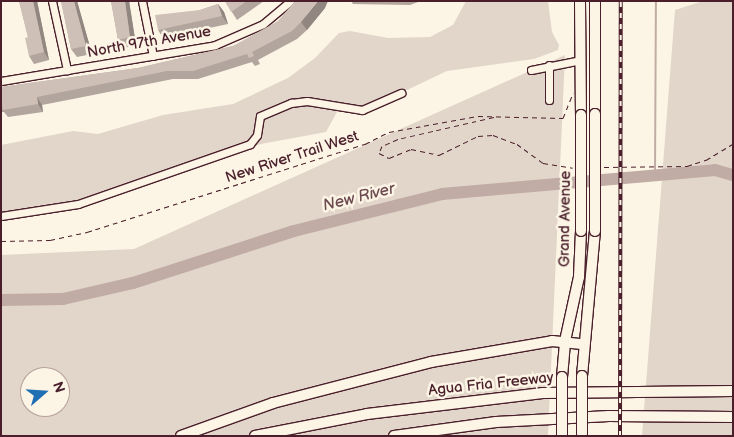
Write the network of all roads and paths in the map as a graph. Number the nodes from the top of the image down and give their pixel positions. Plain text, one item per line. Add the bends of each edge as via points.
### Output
1 (52, 1) edge
2 (142, 1) edge
3 (290, 1) edge
4 (580, 1) edge
5 (595, 1) edge
6 (153, 56) junction
7 (581, 60) junction
8 (549, 65) junction
9 (67, 70) junction
10 (531, 70) dead end
11 (1, 81) edge
12 (401, 93) dead end
13 (573, 93) dead end
14 (549, 100) dead end
15 (497, 117) junction
16 (733, 144) edge
17 (601, 167) dead end
18 (582, 168) dead end
19 (1, 216) edge
20 (1, 241) edge
21 (565, 341) junction
22 (582, 344) junction
23 (733, 390) edge
24 (733, 417) edge
25 (562, 435) edge
26 (582, 435) edge
27 (180, 436) edge
28 (255, 436) edge
29 (394, 436) edge

1 - 9 street
2 - 6 street
3 - 6 street, North 97th Avenue via 263,24 237,38 208,47
4 - 7 highway, Grand Avenue
5 - 22 highway, Grand Avenue, bridge via 594,265
6 - 9 street, North 97th Avenue
7 - 8 street
7 - 21 highway, Grand Avenue, bridge via 578,285
8 - 10 street
8 - 14 street
9 - 11 street, North 97th Avenue
12 - 19 street via 362,110 306,101 291,103 260,116 257,135 250,144 78,204
13 - 15 path, New River Trail West via 563,118
15 - 18 path via 398,139 382,146 379,153 385,158 411,150 439,155 478,136 493,135 517,144 543,163
15 - 20 path, New River Trail West via 463,118 389,132 365,144 87,232 50,240
16 - 17 path via 706,160 687,166
21 - 22 highway
21 - 25 highway, Grand Avenue, bridge
21 - 27 highway via 488,351 358,379 273,403
22 - 26 highway, Grand Avenue, bridge
23 - 28 highway, Agua Fria Freeway via 608,391 475,400 367,414
24 - 29 highway via 610,416 496,422

